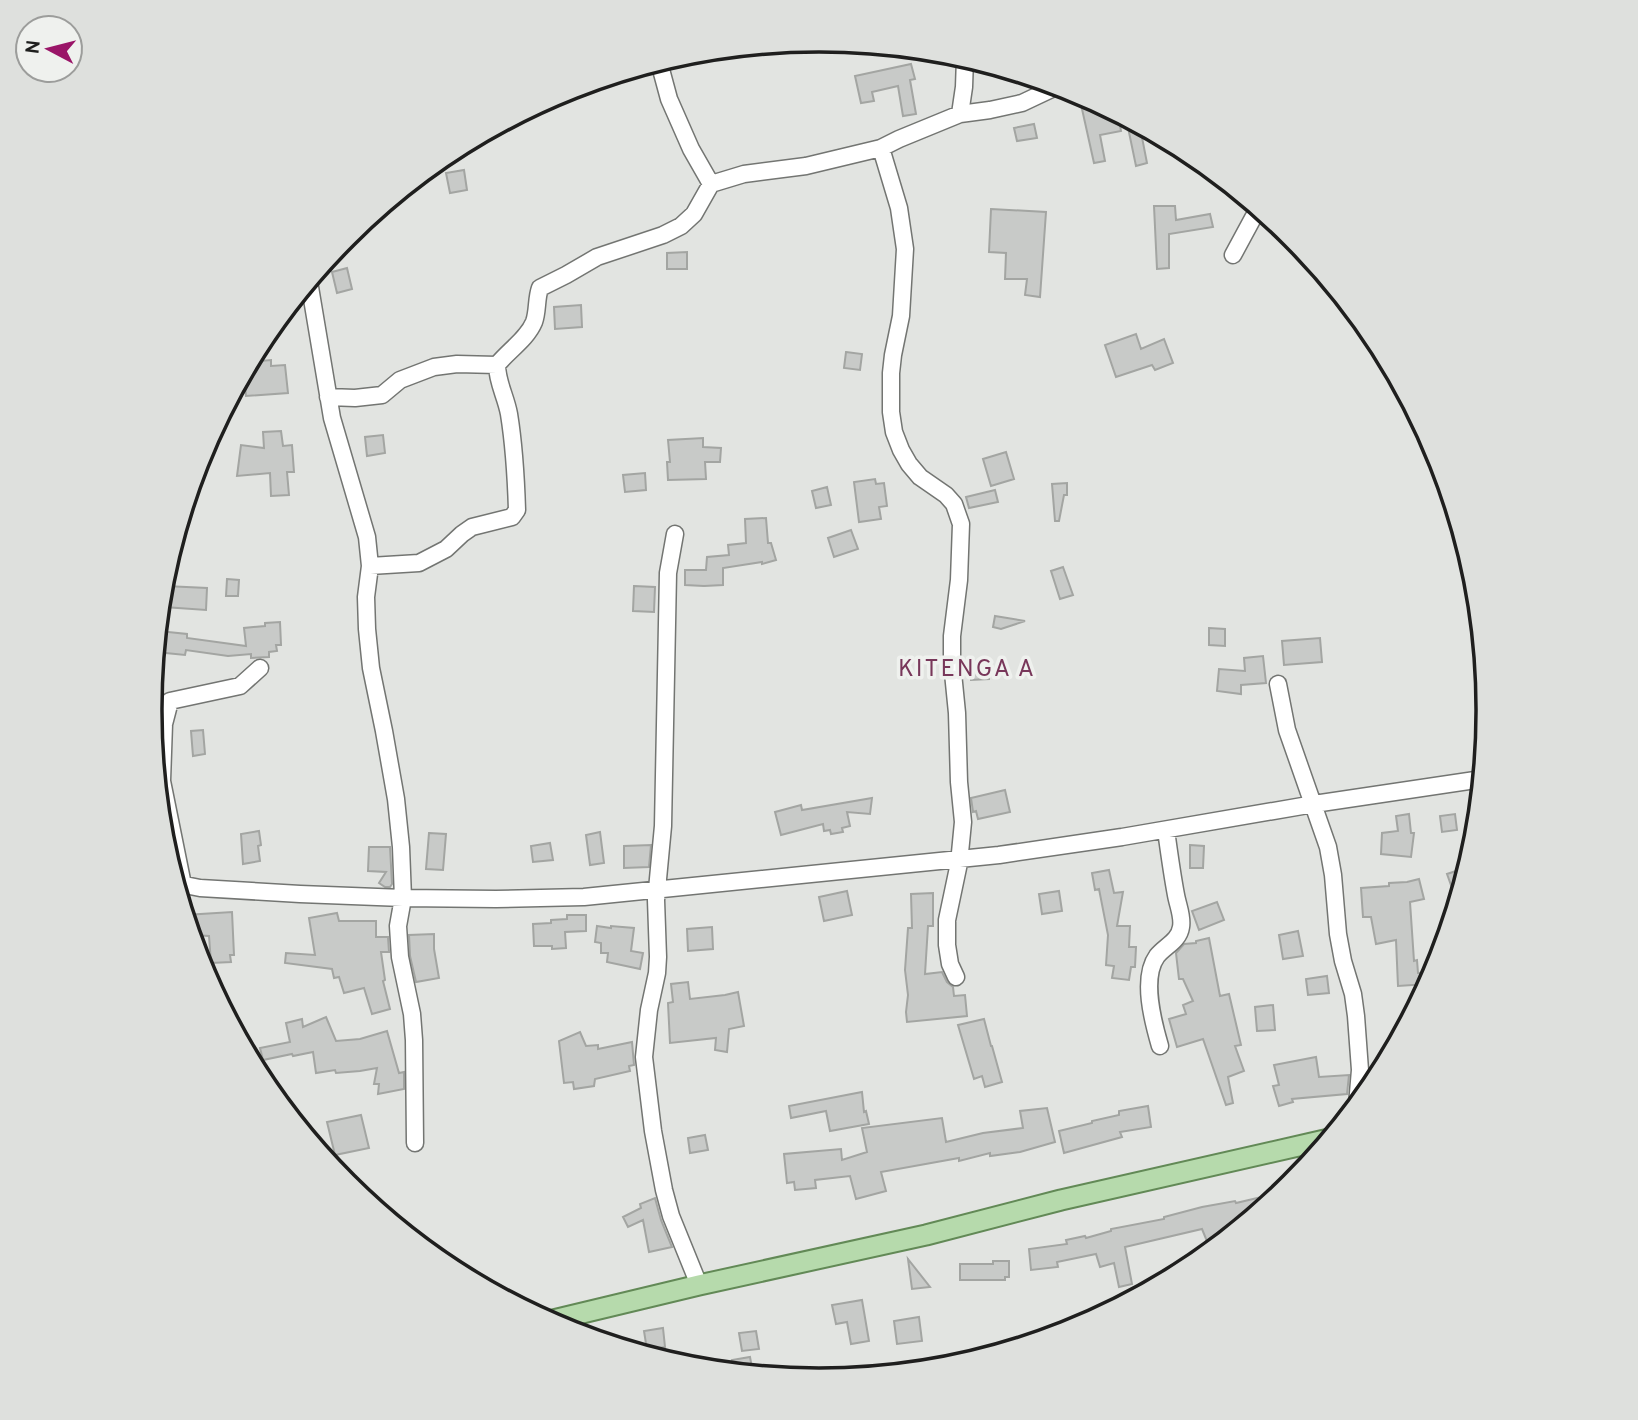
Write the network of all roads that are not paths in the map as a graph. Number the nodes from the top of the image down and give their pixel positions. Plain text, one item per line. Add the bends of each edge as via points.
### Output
1 (965, 69) edge
2 (662, 72) edge
3 (1044, 93) edge
4 (960, 114) junction
5 (881, 148) junction
6 (711, 184) junction
7 (1254, 217) edge
8 (1233, 255) dead end
9 (311, 293) edge
10 (497, 365) junction
11 (328, 397) junction
12 (675, 534) dead end
13 (370, 566) junction
14 (260, 668) dead end
15 (1278, 684) dead end
16 (163, 753) edge
17 (1472, 780) edge
18 (1314, 804) junction
19 (1166, 830) junction
20 (960, 859) junction
21 (186, 885) edge
22 (658, 888) junction
23 (403, 898) junction
24 (956, 977) dead end
25 (1160, 1046) dead end
26 (1359, 1085) edge
27 (1314, 1142) edge
28 (415, 1143) dead end
29 (699, 1285) junction
30 (567, 1317) edge

1 - 4 street
2 - 6 street via 691,149
3 - 4 street via 1022,103
4 - 5 street
5 - 6 street
5 - 20 street via 899,208 905,249 901,316 891,373 894,432 909,464 954,504 961,524 952,636 963,822
6 - 10 street via 694,214 681,226 597,257 540,288 534,322
7 - 8 street
9 - 11 street
10 - 11 street via 434,367 400,380 382,395
10 - 13 street via 511,432 516,500 512,517 472,527 446,550 419,563
11 - 13 street via 368,537
12 - 22 street via 668,573
13 - 23 street via 367,629 396,799
14 - 16 street via 240,686 170,701
15 - 18 street via 1287,730
17 - 18 street
18 - 19 street
18 - 26 street via 1328,847 1338,934 1353,994
19 - 20 street
19 - 25 street via 1181,929 1151,969 1153,1021
20 - 22 street
20 - 24 street via 947,920 947,945
21 - 23 street
22 - 23 street via 584,897
22 - 29 street via 658,965 645,1073 664,1191
23 - 28 street via 398,926 412,1014
27 - 29 main road
29 - 30 main road

